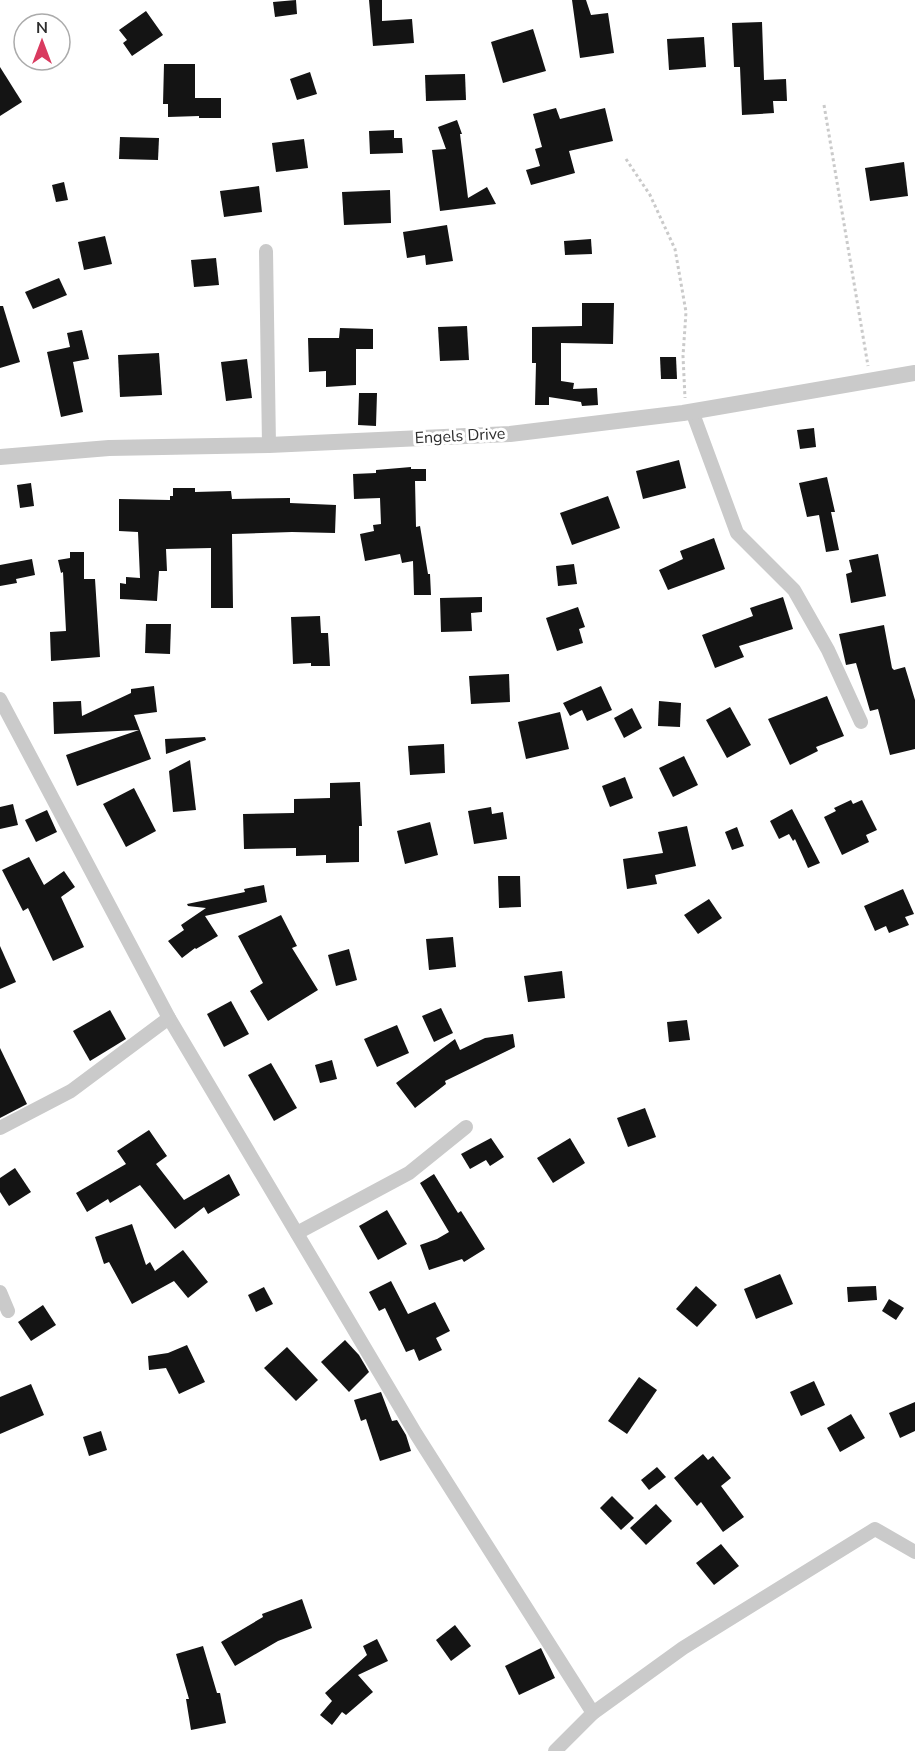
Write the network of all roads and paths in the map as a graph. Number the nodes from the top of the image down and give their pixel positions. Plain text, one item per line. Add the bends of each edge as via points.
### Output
1 (824, 105) dead end
2 (626, 159) dead end
3 (266, 252) dead end
4 (915, 373) edge
5 (871, 379) junction
6 (688, 412) junction
7 (269, 445) junction
8 (0, 457) edge
9 (0, 699) edge
10 (861, 722) dead end
11 (169, 1018) junction
12 (466, 1127) dead end
13 (0, 1128) edge
14 (297, 1233) junction
15 (0, 1292) edge
16 (8, 1311) dead end
17 (915, 1552) edge
18 (593, 1713) junction
19 (555, 1751) edge

1 - 5 path
2 - 6 path via 650,195 675,249 686,312 683,356
3 - 7 street
4 - 5 street, Engels Drive
5 - 6 street, Engels Drive
6 - 7 street, Engels Drive via 510,434
6 - 10 street via 737,533 794,590 828,650
7 - 8 street, Engels Drive via 109,448
9 - 11 street
11 - 13 street via 71,1091
11 - 14 street
12 - 14 street via 409,1173
14 - 18 street via 416,1434
15 - 16 street
17 - 18 street via 875,1529 682,1648
18 - 19 street

